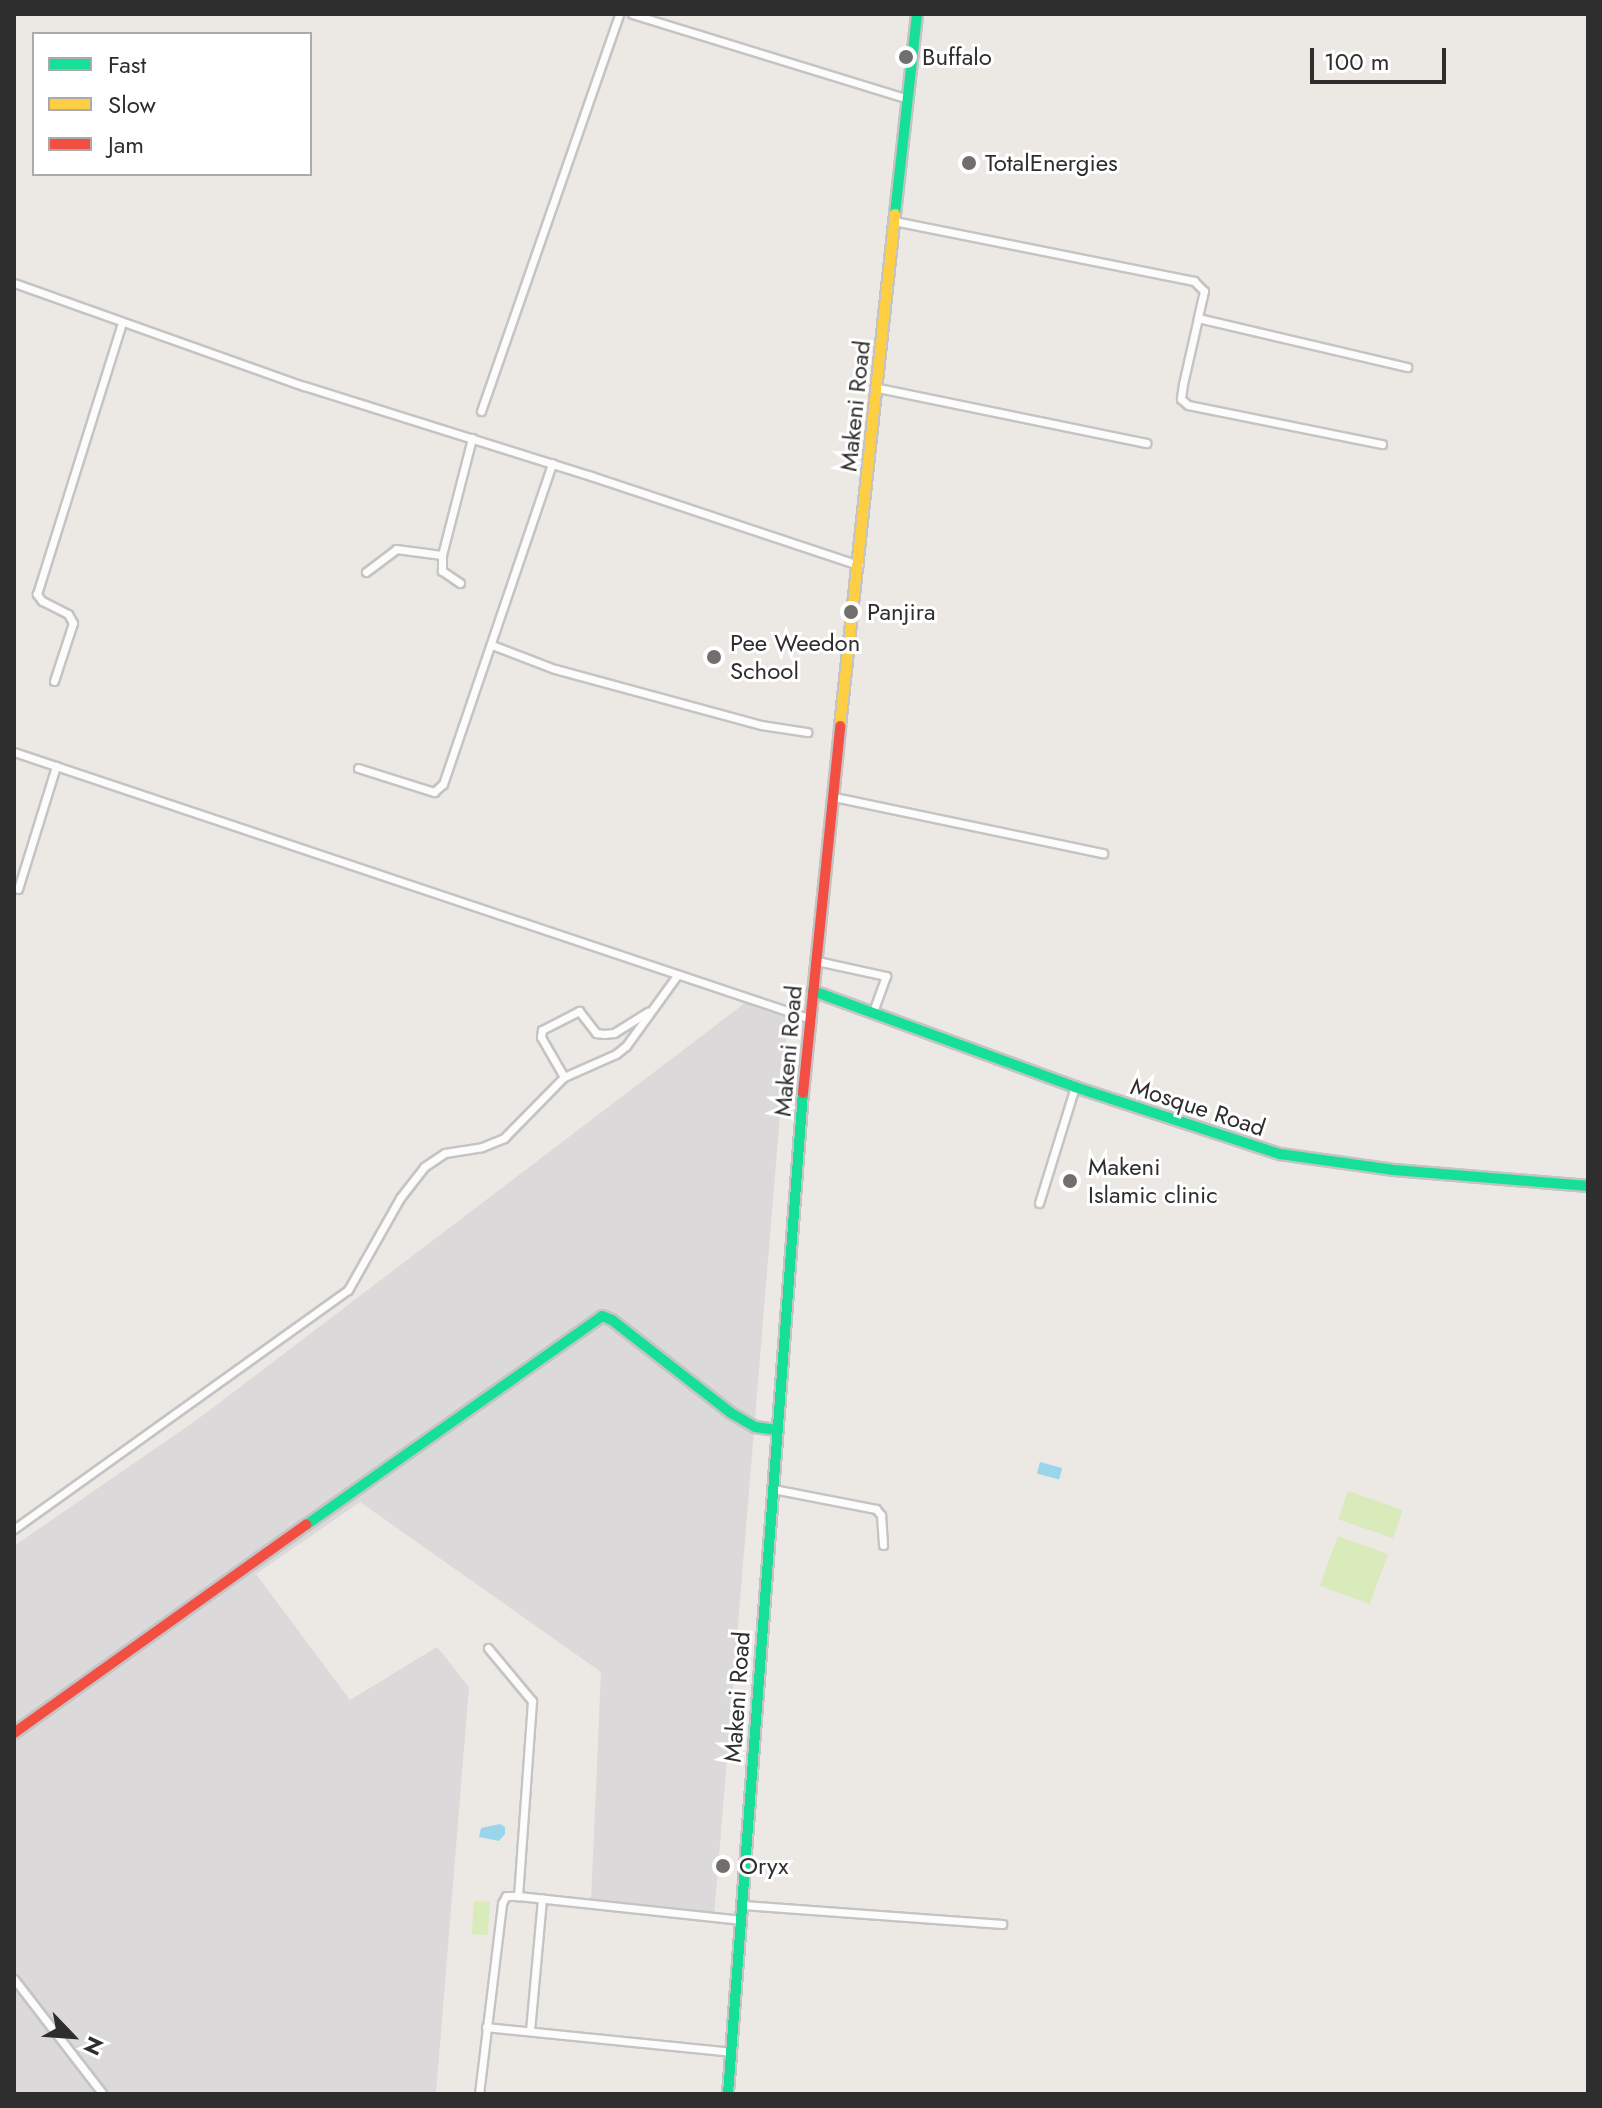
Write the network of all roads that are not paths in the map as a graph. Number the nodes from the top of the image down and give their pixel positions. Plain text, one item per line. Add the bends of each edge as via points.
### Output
1 (619, 14) edge
2 (632, 14) edge
3 (917, 14) edge
4 (908, 99) junction
5 (894, 221) junction
6 (14, 283) edge
7 (1198, 318) junction
8 (122, 323) junction
9 (1407, 367) dead end
10 (878, 388) junction
11 (481, 411) dead end
12 (472, 438) junction
13 (1146, 443) dead end
14 (1382, 444) dead end
15 (552, 463) junction
16 (442, 555) junction
17 (859, 565) junction
18 (366, 572) dead end
19 (460, 583) dead end
20 (492, 645) junction
21 (54, 681) dead end
22 (807, 732) dead end
23 (14, 752) edge
24 (56, 766) junction
25 (358, 768) dead end
26 (834, 797) junction
27 (1103, 853) dead end
28 (16, 888) edge
29 (14, 900) edge
30 (817, 961) junction
31 (676, 977) junction
32 (813, 991) junction
33 (652, 1009) junction
34 (873, 1011) junction
35 (811, 1019) junction
36 (564, 1077) junction
37 (1075, 1087) junction
38 (1588, 1186) edge
39 (1039, 1203) dead end
40 (777, 1430) junction
41 (773, 1489) junction
42 (14, 1529) edge
43 (883, 1545) dead end
44 (488, 1648) dead end
45 (14, 1733) edge
46 (518, 1896) junction
47 (542, 1899) junction
48 (743, 1905) junction
49 (742, 1920) junction
50 (1002, 1924) dead end
51 (14, 1979) edge
52 (486, 2027) junction
53 (530, 2031) junction
54 (732, 2052) junction
55 (103, 2094) edge
56 (479, 2094) edge
57 (728, 2094) edge

1 - 11 street
2 - 4 street
3 - 4 main road, Makeni Road
4 - 5 main road, Makeni Road
5 - 7 street via 1194,281 1204,291
5 - 10 main road, Makeni Road
6 - 8 street
7 - 9 street
7 - 14 street via 1181,399 1188,405
8 - 12 street
8 - 21 street via 37,594 73,623
10 - 13 street
10 - 17 main road, Makeni Road
12 - 15 street
12 - 16 street
15 - 17 street
15 - 20 street
16 - 18 street via 396,549
16 - 19 street via 442,571
17 - 26 main road, Makeni Road
20 - 22 street via 555,669 761,725
20 - 25 street via 438,790
23 - 24 street
24 - 28 street
24 - 31 street
26 - 27 street
26 - 30 main road, Makeni Road
28 - 29 street
30 - 32 main road, Makeni Road
30 - 34 street via 886,976
31 - 33 street
31 - 35 street
32 - 34 main road, Mosque Road
32 - 35 main road, Makeni Road
33 - 36 street via 616,1054
33 - 36 street via 614,1033 596,1033 579,1011 542,1030
34 - 37 main road, Mosque Road
35 - 40 main road, Makeni Road
36 - 42 street via 504,1138 445,1153 424,1167 400,1198 348,1290
37 - 38 main road, Mosque Road via 1280,1154 1394,1170
37 - 39 street
40 - 41 main road, Makeni Road
40 - 45 main road via 755,1427 731,1413 612,1320 596,1318
41 - 43 street via 876,1509
41 - 48 main road, Makeni Road
44 - 46 street via 532,1701
46 - 47 street
46 - 52 street via 506,1896 502,1903
47 - 49 street
47 - 53 street
48 - 49 main road, Makeni Road
48 - 50 street
49 - 54 main road, Makeni Road
51 - 55 street
52 - 53 street
52 - 56 street
53 - 54 street
54 - 57 main road, Makeni Road

